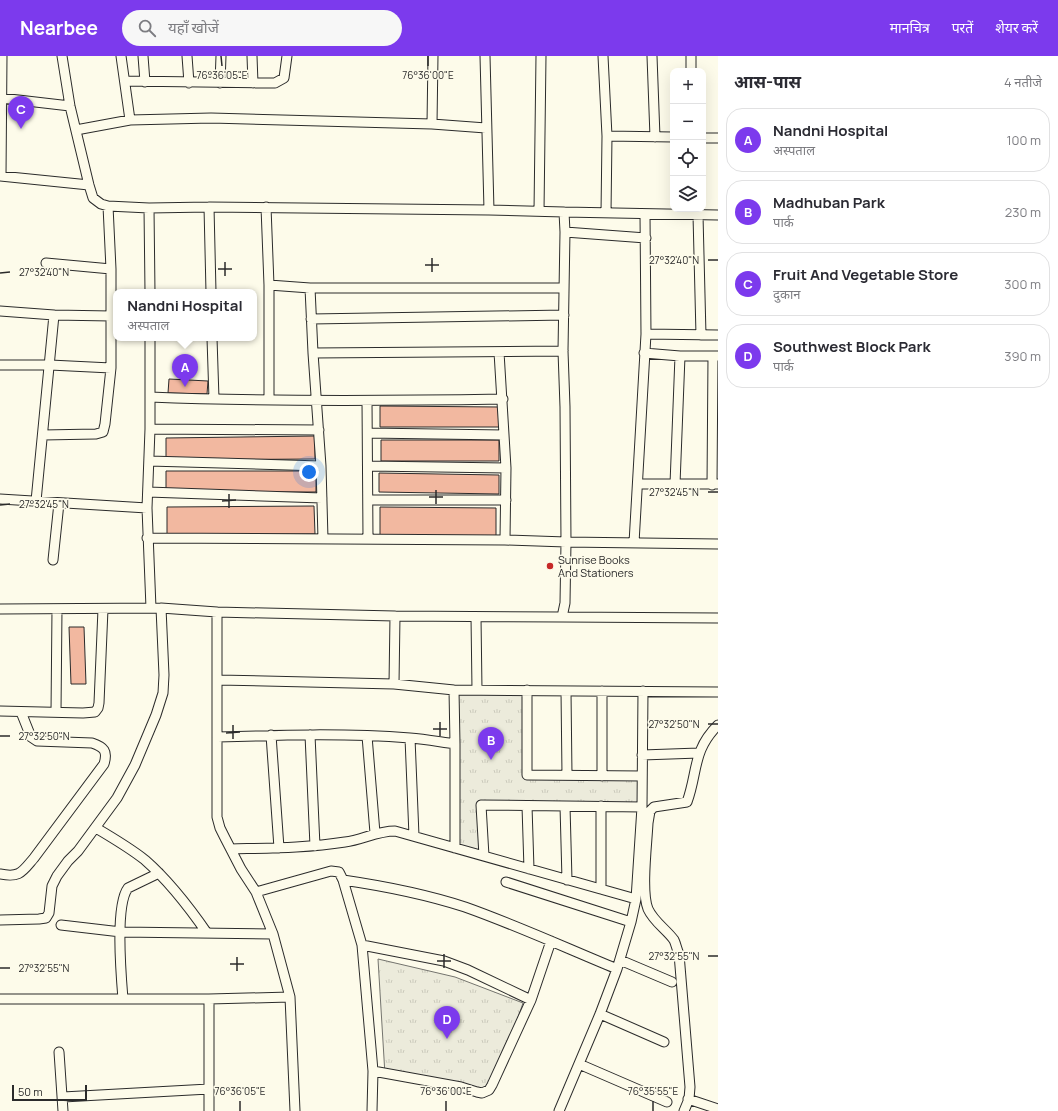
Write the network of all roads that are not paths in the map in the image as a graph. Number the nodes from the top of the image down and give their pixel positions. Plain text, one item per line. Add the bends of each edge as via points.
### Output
1 (2, 56) edge
2 (62, 56) edge
3 (121, 56) edge
4 (143, 56) edge
5 (187, 56) edge
6 (221, 56) edge
7 (252, 56) edge
8 (287, 56) edge
9 (433, 56) edge
10 (485, 56) edge
11 (541, 56) edge
12 (603, 56) edge
13 (652, 56) edge
14 (691, 56) edge
15 (691, 68) edge
16 (125, 81) junction
17 (145, 82) junction
18 (189, 83) junction
19 (220, 83) junction
20 (253, 83) junction
21 (1, 98) junction
22 (70, 106) junction
23 (130, 120) junction
24 (432, 124) junction
25 (486, 128) junction
26 (76, 130) junction
27 (607, 136) junction
28 (655, 137) junction
29 (670, 137) edge
30 (706, 138) edge
31 (718, 138) edge
32 (0, 176) edge
33 (89, 185) junction
34 (108, 206) junction
35 (209, 207) junction
36 (266, 207) junction
37 (149, 208) junction
38 (488, 210) junction
39 (539, 211) junction
40 (564, 212) junction
41 (606, 213) junction
42 (646, 214) junction
43 (698, 215) junction
44 (718, 215) edge
45 (565, 232) junction
46 (646, 238) junction
47 (46, 263) dead end
48 (111, 269) junction
49 (269, 285) junction
50 (310, 288) junction
51 (564, 288) junction
52 (150, 289) edge
53 (211, 289) edge
54 (0, 311) edge
55 (54, 315) junction
56 (111, 316) junction
57 (564, 316) junction
58 (311, 319) junction
59 (646, 334) junction
60 (701, 335) junction
61 (718, 335) edge
62 (150, 341) edge
63 (212, 341) edge
64 (563, 351) junction
65 (500, 352) junction
66 (312, 353) junction
67 (644, 353) junction
68 (680, 356) junction
69 (716, 356) edge
70 (0, 365) edge
71 (50, 365) junction
72 (111, 368) junction
73 (150, 397) junction
74 (214, 399) junction
75 (503, 399) junction
76 (269, 400) junction
77 (316, 401) junction
78 (367, 401) junction
79 (150, 429) junction
80 (319, 430) junction
81 (368, 433) junction
82 (43, 435) junction
83 (504, 435) junction
84 (150, 461) junction
85 (321, 466) junction
86 (368, 466) junction
87 (506, 468) junction
88 (638, 484) junction
89 (675, 484) junction
90 (715, 484) edge
91 (148, 492) junction
92 (322, 498) junction
93 (0, 499) edge
94 (369, 500) junction
95 (506, 500) junction
96 (36, 501) junction
97 (59, 503) junction
98 (147, 508) junction
99 (147, 538) junction
100 (368, 538) junction
101 (323, 539) junction
102 (505, 540) junction
103 (566, 542) junction
104 (634, 543) junction
105 (718, 544) edge
106 (53, 560) dead end
107 (151, 608) junction
108 (161, 608) junction
109 (0, 609) edge
110 (57, 609) junction
111 (103, 609) junction
112 (217, 612) junction
113 (395, 616) junction
114 (476, 617) junction
115 (562, 617) junction
116 (718, 618) edge
117 (218, 680) junction
118 (394, 684) junction
119 (454, 690) junction
120 (477, 690) junction
121 (527, 690) junction
122 (566, 690) junction
123 (602, 691) junction
124 (643, 691) junction
125 (718, 692) edge
126 (0, 711) edge
127 (21, 712) junction
128 (56, 712) junction
129 (718, 725) edge
130 (271, 735) junction
131 (310, 735) junction
132 (367, 736) junction
133 (217, 737) junction
134 (410, 738) junction
135 (455, 744) junction
136 (699, 753) junction
137 (642, 755) junction
138 (567, 775) junction
139 (602, 776) junction
140 (642, 776) junction
141 (527, 806) junction
142 (566, 806) junction
143 (601, 806) junction
144 (642, 807) junction
145 (96, 828) junction
146 (375, 834) junction
147 (414, 836) junction
148 (315, 846) junction
149 (279, 848) junction
150 (455, 848) junction
151 (231, 849) junction
152 (484, 856) junction
153 (530, 869) junction
154 (0, 874) edge
155 (159, 874) junction
156 (344, 880) junction
157 (567, 880) junction
158 (506, 882) dead end
159 (601, 889) junction
160 (256, 892) junction
161 (636, 899) junction
162 (0, 920) edge
163 (632, 922) junction
164 (61, 925) dead end
165 (121, 932) junction
166 (207, 933) junction
167 (273, 934) junction
168 (551, 941) junction
169 (362, 945) junction
170 (618, 965) junction
171 (672, 982) dead end
172 (290, 997) junction
173 (123, 998) junction
174 (0, 999) edge
175 (209, 999) junction
176 (531, 1000) junction
177 (600, 1014) junction
178 (664, 1042) dead end
179 (59, 1052) dead end
180 (579, 1064) junction
181 (373, 1071) junction
182 (209, 1089) junction
183 (63, 1097) junction
184 (688, 1099) junction
185 (667, 1102) dead end
186 (718, 1109) edge
187 (63, 1111) edge
188 (209, 1111) edge
189 (295, 1111) edge
190 (372, 1111) edge
191 (559, 1111) edge
192 (684, 1111) edge

1 - 21 street
2 - 22 street
3 - 16 street
4 - 17 street
5 - 18 street
6 - 19 street
7 - 20 street
8 - 20 street via 284,78 275,83
9 - 24 street
10 - 25 street
11 - 39 street
12 - 27 street
13 - 28 street
14 - 15 street
16 - 17 street
16 - 23 street
17 - 18 street
18 - 19 street
19 - 20 street
21 - 22 street
21 - 32 street
22 - 26 street
23 - 24 street via 211,118
23 - 26 street
24 - 25 street
25 - 38 street
26 - 33 street
27 - 28 street
27 - 41 street
28 - 29 street
30 - 31 street
32 - 33 street
33 - 34 street via 93,198
34 - 37 street
34 - 48 street
35 - 36 street
35 - 37 street
35 - 53 street
36 - 38 street
36 - 49 street
37 - 52 street
38 - 39 street
39 - 40 street
40 - 41 street
40 - 45 street
41 - 42 street
42 - 43 street
42 - 46 street
43 - 44 street
43 - 60 street
45 - 46 street
45 - 51 street
46 - 59 street
47 - 48 street
48 - 56 street
49 - 50 street
49 - 76 street
50 - 51 street
50 - 58 street
51 - 57 street
54 - 55 street
55 - 56 street
55 - 71 street
56 - 72 street
57 - 58 street
57 - 64 street
58 - 66 street
59 - 60 street
59 - 67 street
60 - 61 street
62 - 73 street
63 - 74 street
64 - 65 street
64 - 103 street
65 - 66 street
65 - 75 street
66 - 77 street
67 - 68 street
67 - 88 street
68 - 69 street
68 - 89 street
69 - 90 street
70 - 71 street
71 - 72 street
71 - 82 street
72 - 82 street via 102,432
73 - 74 street
73 - 79 street
74 - 76 street
75 - 78 street
75 - 83 street
76 - 77 street
77 - 78 street
77 - 80 street
78 - 81 street
79 - 80 street
79 - 84 street
80 - 85 street
81 - 83 street
81 - 86 street
82 - 96 street
83 - 87 street
84 - 85 street
84 - 91 street
85 - 92 street
86 - 87 street
86 - 94 street
87 - 95 street
88 - 89 street
88 - 104 street
89 - 90 street
91 - 92 street
91 - 98 street
92 - 101 street
93 - 96 street
94 - 95 street
94 - 100 street
95 - 102 street
96 - 97 street
97 - 98 street
97 - 106 street
98 - 99 street
99 - 101 street
99 - 107 street
100 - 101 street
100 - 102 street
102 - 103 street
103 - 104 street
103 - 115 street via 566,603
104 - 105 street
107 - 108 street
107 - 111 street
108 - 112 street
108 - 145 street via 163,693 147,737 127,780
109 - 110 street
110 - 111 street
110 - 128 street
111 - 128 street via 98,708 95,712
112 - 113 street
112 - 117 street
113 - 114 street
113 - 118 street
114 - 115 street
114 - 120 street
115 - 116 street
117 - 118 street
117 - 133 street
118 - 119 street
119 - 120 street
119 - 135 street
120 - 121 street
121 - 122 street
121 - 138 street via 527,775
122 - 123 street
122 - 138 street
123 - 124 street
123 - 139 street
124 - 125 street
124 - 137 street
126 - 127 street
127 - 128 street
127 - 154 street via 31,737 37,741 92,743 99,745 107,757 26,867 16,876
129 - 136 street
130 - 131 street
130 - 133 street
130 - 149 street
131 - 132 street
131 - 148 street
132 - 134 street
132 - 146 street
133 - 151 street via 217,817
134 - 135 street
134 - 147 street
135 - 150 street
136 - 137 street
136 - 184 street via 687,802 654,807 650,812 645,880 648,909 658,924 675,941 679,954 690,1075
137 - 140 street
138 - 139 street
139 - 140 street
140 - 144 street
141 - 142 street
141 - 152 street via 482,805
141 - 153 street
142 - 143 street
142 - 157 street
143 - 144 street
143 - 159 street
144 - 161 street
145 - 155 street via 135,853
145 - 162 street via 57,876 52,886 49,913 46,918
146 - 147 street via 395,831
146 - 148 street via 358,840
147 - 150 street
148 - 149 street
149 - 151 street
150 - 152 street
151 - 160 street
152 - 153 street
153 - 157 street
155 - 165 street via 134,884 125,892 122,901
155 - 166 street
156 - 160 street via 339,872 331,871
156 - 168 street via 397,889 444,901
156 - 169 street
157 - 159 street
158 - 163 street
159 - 161 street
160 - 167 street
161 - 163 street
163 - 170 street
164 - 165 street
165 - 166 street
165 - 173 street via 120,971
166 - 167 street
167 - 172 street
168 - 170 street
168 - 176 street
169 - 176 street via 444,961
169 - 181 street
170 - 171 street
170 - 177 street
172 - 175 street
172 - 189 street
173 - 174 street
173 - 175 street
175 - 182 street
176 - 181 street via 489,1090 482,1093
177 - 178 street
177 - 180 street
179 - 183 street
180 - 185 street
180 - 191 street
181 - 190 street
182 - 183 street
182 - 188 street
183 - 187 street
184 - 186 street
184 - 192 street

